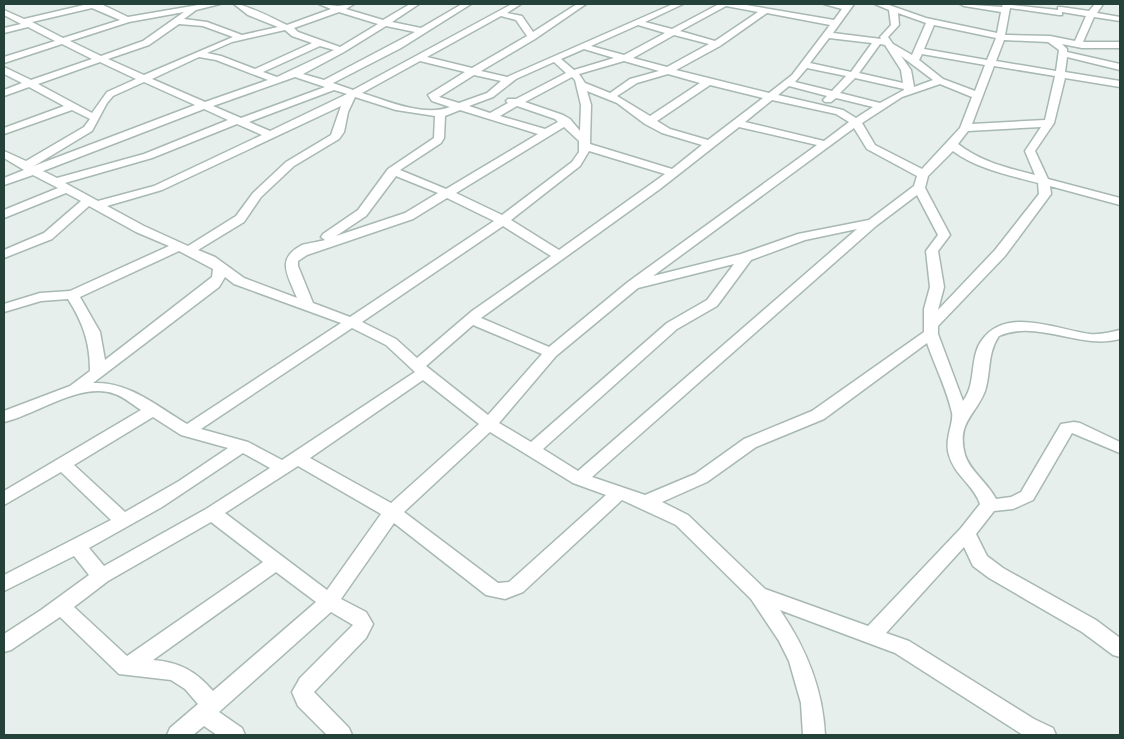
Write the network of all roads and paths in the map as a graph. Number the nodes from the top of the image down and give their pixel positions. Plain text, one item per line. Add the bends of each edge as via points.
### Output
1 (95, 4) edge
2 (216, 4) edge
3 (238, 4) edge
4 (323, 4) edge
5 (350, 4) edge
6 (415, 4) edge
7 (467, 4) edge
8 (494, 4) edge
9 (516, 4) edge
10 (582, 4) edge
11 (679, 4) edge
12 (724, 4) edge
13 (728, 4) edge
14 (828, 4) edge
15 (879, 4) edge
16 (964, 4) edge
17 (1099, 4) edge
18 (849, 6) edge
19 (897, 6) edge
20 (1006, 6) edge
21 (193, 9) junction
22 (337, 9) junction
23 (765, 11) junction
24 (1060, 11) edge
25 (4, 12) edge
26 (501, 12) junction
27 (1091, 14) junction
28 (1120, 19) edge
29 (127, 20) junction
30 (178, 21) junction
31 (635, 22) junction
32 (931, 22) junction
33 (27, 23) junction
34 (384, 23) junction
35 (835, 24) junction
36 (288, 28) junction
37 (4, 32) edge
38 (676, 32) junction
39 (828, 35) junction
40 (240, 36) junction
41 (1001, 36) junction
42 (1051, 36) junction
43 (532, 37) junction
44 (426, 39) junction
45 (64, 41) junction
46 (319, 42) junction
47 (884, 43) junction
48 (717, 44) junction
49 (1078, 44) junction
50 (1120, 45) edge
51 (582, 46) junction
52 (341, 50) junction
53 (195, 54) junction
54 (1064, 54) junction
55 (916, 56) junction
56 (627, 57) junction
57 (420, 58) junction
58 (555, 58) junction
59 (4, 60) edge
60 (102, 60) junction
61 (991, 64) junction
62 (806, 65) junction
63 (1120, 67) edge
64 (4, 70) edge
65 (473, 70) junction
66 (671, 70) junction
67 (256, 72) junction
68 (573, 73) junction
69 (295, 74) junction
70 (1061, 74) junction
71 (853, 75) junction
72 (142, 78) junction
73 (278, 80) junction
74 (507, 80) junction
75 (940, 81) junction
76 (708, 82) junction
77 (788, 83) junction
78 (1120, 84) edge
79 (29, 85) junction
80 (582, 85) junction
81 (328, 86) junction
82 (909, 89) junction
83 (495, 92) junction
84 (4, 94) edge
85 (834, 94) junction
86 (351, 96) junction
87 (611, 96) junction
88 (769, 96) junction
89 (979, 96) junction
90 (516, 104) junction
91 (72, 106) junction
92 (205, 106) junction
93 (456, 106) junction
94 (881, 106) junction
95 (819, 107) junction
96 (440, 114) junction
97 (490, 116) junction
98 (95, 118) junction
99 (240, 120) junction
100 (566, 121) junction
101 (649, 122) junction
102 (856, 122) junction
103 (736, 123) junction
104 (1049, 123) junction
105 (964, 128) junction
106 (4, 130) edge
107 (546, 133) junction
108 (270, 135) junction
109 (585, 144) junction
110 (709, 144) junction
111 (825, 144) junction
112 (952, 145) junction
113 (4, 154) edge
114 (29, 169) junction
115 (392, 171) junction
116 (673, 173) junction
117 (923, 175) junction
118 (1045, 180) junction
119 (4, 182) edge
120 (53, 183) junction
121 (919, 188) junction
122 (66, 190) junction
123 (447, 193) junction
124 (1120, 202) edge
125 (92, 203) junction
126 (4, 214) edge
127 (502, 220) junction
128 (872, 223) junction
129 (183, 249) junction
130 (299, 253) junction
131 (4, 254) edge
132 (559, 255) junction
133 (746, 257) junction
134 (220, 268) junction
135 (633, 285) junction
136 (72, 295) junction
137 (307, 306) junction
138 (4, 308) edge
139 (471, 319) junction
140 (353, 323) junction
141 (931, 329) junction
142 (1120, 334) edge
143 (551, 353) junction
144 (421, 369) junction
145 (97, 374) junction
146 (75, 389) junction
147 (153, 410) junction
148 (961, 416) junction
149 (4, 417) edge
150 (489, 424) junction
151 (187, 431) junction
152 (242, 446) junction
153 (1120, 448) edge
154 (532, 450) junction
155 (298, 458) junction
156 (64, 465) junction
157 (283, 468) junction
158 (579, 479) junction
159 (619, 493) junction
160 (4, 500) edge
161 (646, 502) junction
162 (989, 505) junction
163 (392, 512) junction
164 (212, 513) junction
165 (123, 520) junction
166 (967, 533) junction
167 (77, 546) junction
168 (276, 562) junction
169 (101, 576) junction
170 (4, 584) edge
171 (758, 594) junction
172 (329, 602) junction
173 (61, 606) junction
174 (872, 635) junction
175 (4, 644) edge
176 (1120, 649) edge
177 (126, 668) junction
178 (208, 709) junction
179 (1035, 732) edge
180 (335, 733) edge
181 (178, 735) edge
182 (234, 735) edge
183 (814, 735) edge

1 - 29 street
1 - 33 street
2 - 21 street
3 - 36 street
4 - 22 street
5 - 22 street
6 - 34 street
7 - 44 street
8 - 26 street
9 - 26 street
10 - 43 street
11 - 31 street
12 - 38 street
13 - 23 street
14 - 18 street
15 - 19 street
16 - 20 street
17 - 27 street
18 - 35 street
19 - 32 street
19 - 47 street via 895,25 885,34
20 - 24 street
20 - 41 street
21 - 29 street
21 - 30 street
22 - 34 street
22 - 36 street
23 - 35 street
23 - 48 street
24 - 27 street
25 - 33 street
26 - 43 street via 519,18
26 - 44 street
27 - 28 street
27 - 49 street
29 - 45 street
30 - 40 street via 204,24
30 - 60 street via 146,43
31 - 38 street
31 - 51 street
32 - 41 street
32 - 55 street
33 - 37 street
33 - 45 street
34 - 44 street
34 - 52 street
35 - 39 street
36 - 40 street
36 - 46 street via 295,34
38 - 48 street
38 - 56 street
39 - 47 street
39 - 62 street
40 - 53 street
41 - 42 street via 1016,39
41 - 61 street
42 - 49 street
42 - 54 street
43 - 65 street
44 - 57 street
44 - 81 street
45 - 59 street
45 - 60 street
46 - 52 street
46 - 67 street
47 - 55 street
47 - 71 street
47 - 82 street via 906,70
48 - 66 street
49 - 50 street
51 - 56 street
51 - 58 street
52 - 69 street
53 - 67 street via 218,58
53 - 72 street
54 - 63 street
54 - 70 street
55 - 61 street
55 - 75 street
56 - 66 street
56 - 68 street
57 - 65 street
57 - 86 street
58 - 68 street
58 - 74 street
60 - 72 street
60 - 79 street
61 - 70 street
61 - 89 street
62 - 71 street
62 - 77 street
64 - 79 street
65 - 74 street
65 - 93 street via 433,95 435,99
66 - 76 street
66 - 87 street via 625,83
67 - 73 street
68 - 80 street
68 - 90 street
69 - 73 street
69 - 81 street
70 - 78 street
70 - 104 street
71 - 82 street
71 - 85 street
72 - 92 street
72 - 98 street via 103,99
73 - 92 street
74 - 83 street
75 - 82 street
75 - 89 street
76 - 88 street
76 - 101 street
77 - 85 street
77 - 88 street
79 - 84 street
79 - 91 street
80 - 87 street
80 - 109 street via 586,105
81 - 86 street
81 - 99 street
82 - 94 street
83 - 90 street
83 - 93 street
85 - 94 street
85 - 95 street
86 - 96 street
86 - 108 street
86 - 129 street via 335,137 290,164 256,196 240,219
87 - 101 street
88 - 95 street
88 - 103 street
89 - 105 street
90 - 97 street
90 - 100 street
91 - 98 street
91 - 106 street
92 - 99 street
92 - 114 street
93 - 96 street
93 - 97 street
94 - 102 street
95 - 102 street via 847,115
96 - 115 street via 437,141
97 - 107 street
98 - 114 street via 88,128 40,156
99 - 108 street
99 - 120 street via 133,161
100 - 107 street
100 - 109 street
101 - 110 street via 666,131
102 - 111 street
102 - 117 street via 871,147
103 - 110 street
103 - 111 street
104 - 105 street via 1024,126 987,124
104 - 118 street via 1030,151
105 - 112 street
107 - 123 street
108 - 125 street via 158,188
109 - 116 street
109 - 127 street via 576,164
110 - 116 street
111 - 135 street
112 - 117 street
112 - 118 street via 977,162
113 - 114 street
114 - 119 street
114 - 120 street
115 - 123 street
115 - 130 street via 362,214
116 - 132 street
117 - 121 street
118 - 124 street
118 - 141 street via 1043,198 1000,253
120 - 122 street
121 - 128 street
121 - 141 street via 944,236 932,251 937,287 931,308
122 - 125 street
122 - 126 street
123 - 127 street
123 - 130 street via 409,216
125 - 129 street
125 - 131 street via 48,236
127 - 132 street
127 - 140 street
128 - 133 street via 802,237
128 - 158 street
129 - 134 street via 210,260
129 - 136 street
130 - 137 street via 291,266
132 - 139 street
133 - 135 street
133 - 154 street via 712,303 672,326
134 - 137 street via 239,281
134 - 145 street via 214,284
135 - 143 street
136 - 138 street via 40,297
136 - 145 street via 95,333
137 - 140 street
139 - 143 street
139 - 144 street
140 - 144 street via 390,342
140 - 151 street
141 - 148 street
141 - 161 street via 818,415 750,443 701,478
142 - 148 street via 1109,338 1089,338 1039,328 1017,326 1002,329 987,343 976,392
143 - 150 street
144 - 150 street
144 - 155 street
145 - 146 street
146 - 147 street via 113,388
146 - 149 street
147 - 151 street
147 - 156 street
148 - 162 street via 957,456 980,484
150 - 154 street
150 - 163 street
151 - 152 street
152 - 157 street
152 - 165 street via 194,480
153 - 162 street via 1078,429 1067,428 1027,496 1008,505
154 - 158 street
155 - 157 street
155 - 163 street
156 - 160 street
156 - 165 street
157 - 164 street
158 - 159 street
159 - 161 street
159 - 163 street via 516,587 505,592 493,590
161 - 171 street via 682,520
162 - 166 street
163 - 172 street
164 - 168 street
164 - 169 street
165 - 167 street
166 - 174 street
166 - 176 street via 980,561 1089,626
167 - 169 street
167 - 170 street
168 - 172 street
168 - 177 street
169 - 173 street
171 - 174 street
171 - 183 street via 799,661 812,703
172 - 178 street
172 - 180 street via 359,618 363,624 303,692 306,700
173 - 175 street
173 - 177 street
174 - 179 street via 931,664
177 - 178 street via 170,670 184,675 194,683
178 - 181 street
178 - 182 street

